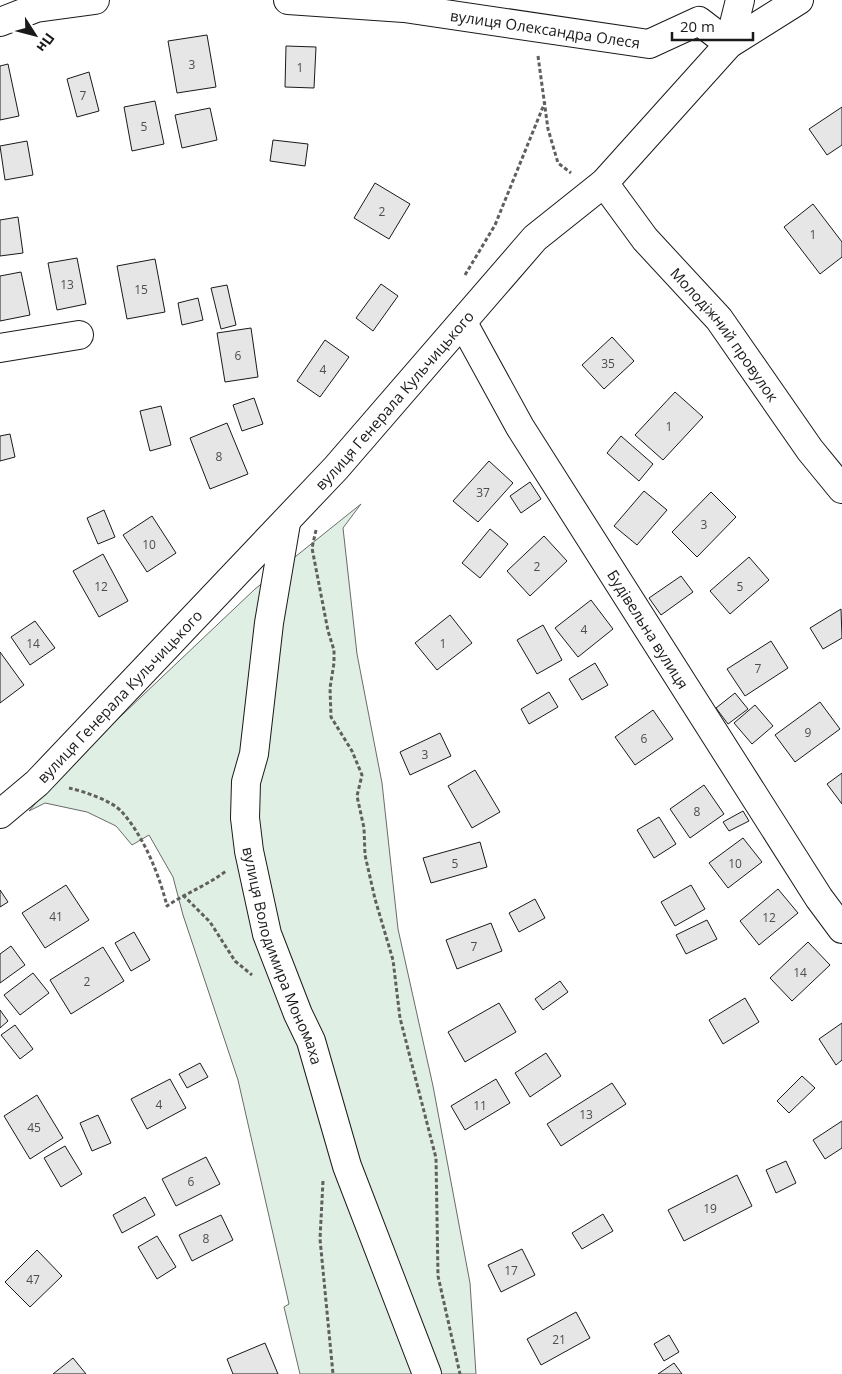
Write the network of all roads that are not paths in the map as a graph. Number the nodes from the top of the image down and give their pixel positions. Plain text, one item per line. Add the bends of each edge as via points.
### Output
1 (95, 0) edge
2 (288, 0) edge
3 (740, 0) edge
4 (799, 0) edge
5 (0, 22) edge
6 (730, 44) junction
7 (604, 183) junction
8 (463, 323) junction
9 (79, 335) dead end
10 (0, 348) edge
11 (842, 489) edge
12 (286, 523) junction
13 (0, 814) edge
14 (842, 929) edge
15 (427, 1374) edge

1 - 5 street via 36,8
2 - 6 street, вулиця Олександра Олеся via 404,8 649,44 699,21
3 - 6 street
4 - 6 street, вулиця Генерала Кульчицького
6 - 7 street, вулиця Генерала Кульчицького
7 - 8 street, вулиця Генерала Кульчицького via 535,238
7 - 11 street, Молодіжний провулок via 645,239 719,318 810,450
8 - 12 street, вулиця Генерала Кульчицького
8 - 14 street, Будівельна вулиця via 520,427
9 - 10 street
12 - 13 street, вулиця Генерала Кульчицького via 37,783
12 - 15 street, вулиця Володимира Мономаха via 269,623 254,754 246,782 245,818 250,851 267,934 312,1041 347,1166

